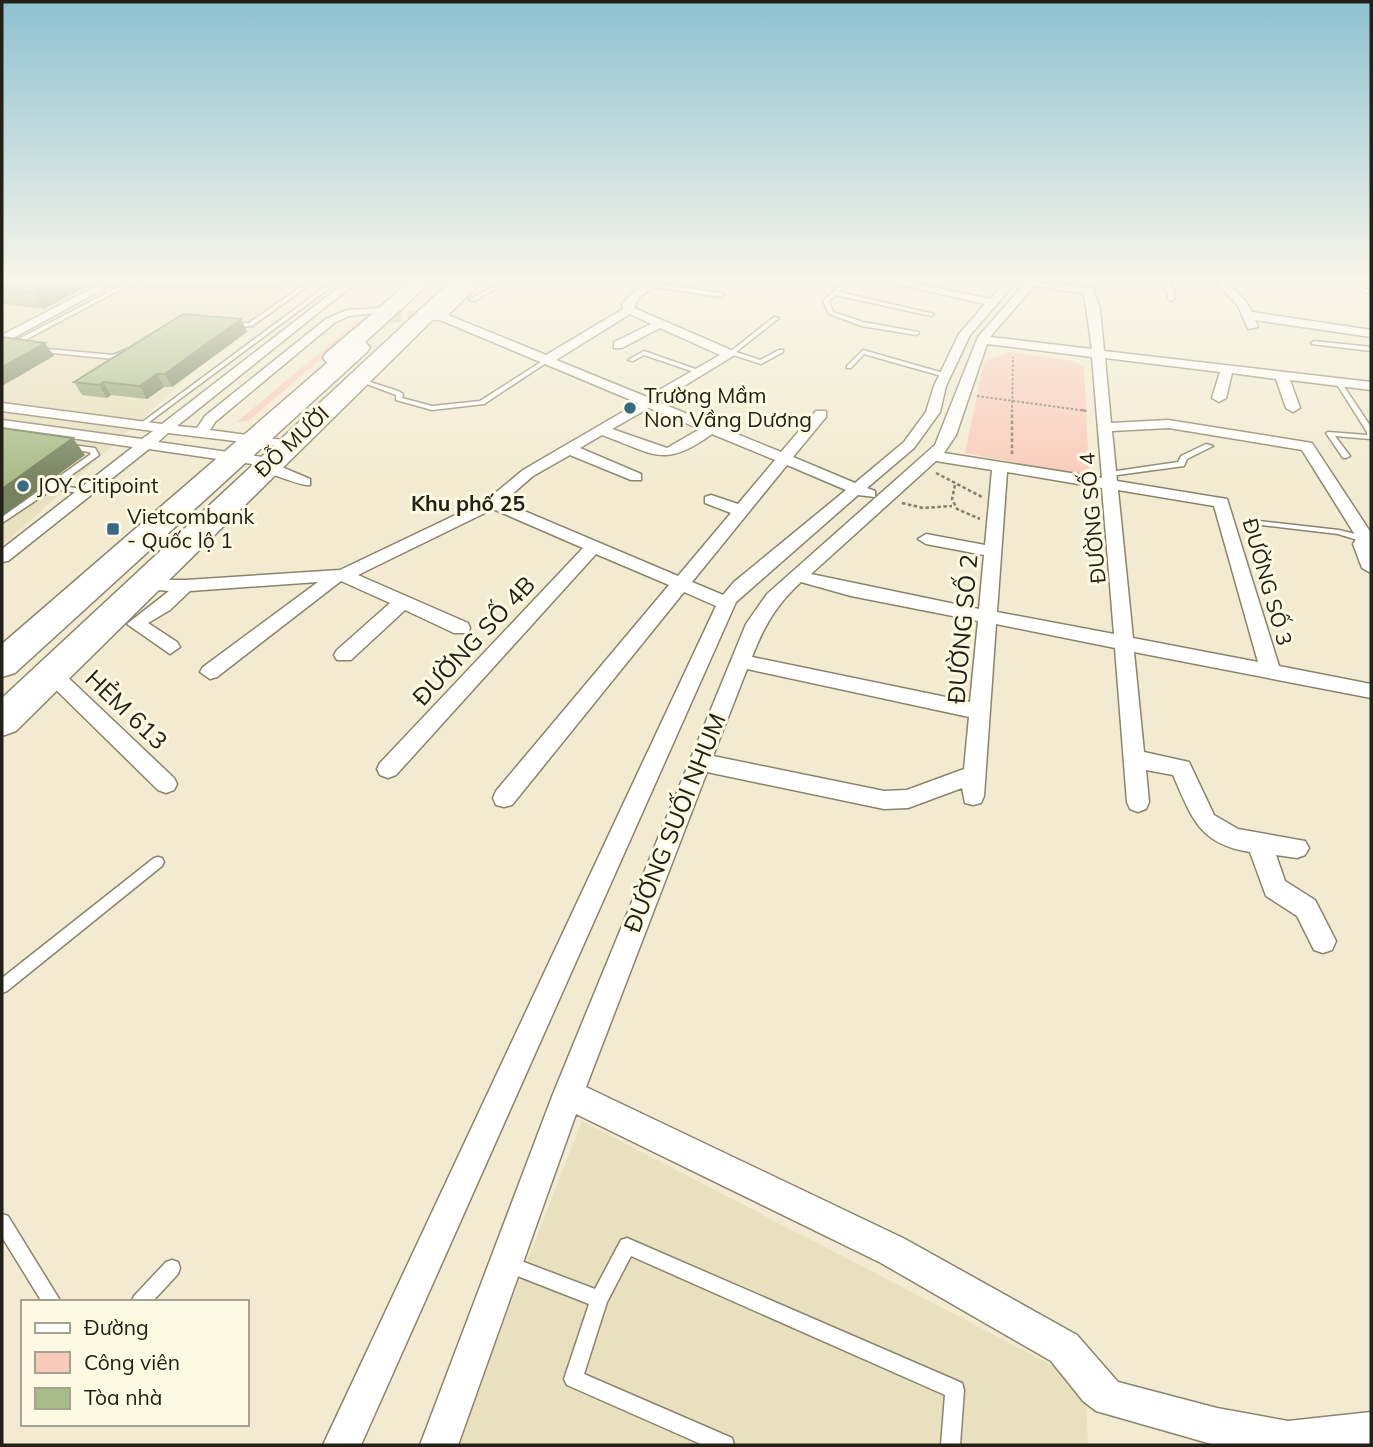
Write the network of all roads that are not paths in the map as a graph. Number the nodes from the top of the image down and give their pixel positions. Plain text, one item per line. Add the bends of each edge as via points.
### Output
1 (20, 349) edge
2 (131, 349) edge
3 (245, 349) edge
4 (265, 349) edge
5 (310, 349) edge
6 (371, 349) tunnel mouth
7 (371, 349) tunnel mouth
8 (392, 349) edge
9 (525, 349) edge
10 (566, 349) edge
11 (714, 349) edge
12 (738, 349) edge
13 (958, 349) edge
14 (980, 349) edge
15 (1049, 349) edge
16 (1098, 349) edge
17 (780, 351) dead end
18 (732, 353) junction
19 (120, 355) junction
20 (1099, 355) junction
21 (547, 360) junction
22 (631, 360) dead end
23 (849, 367) dead end
24 (1227, 368) junction
25 (99, 369) edge
26 (702, 373) junction
27 (1281, 374) junction
28 (946, 375) junction
29 (359, 380) junction
30 (1339, 383) junction
31 (1371, 386) edge
32 (1219, 398) dead end
33 (652, 402) junction
34 (2, 407) edge
35 (1293, 408) dead end
36 (821, 414) dead end
37 (1105, 420) junction
38 (2, 424) edge
39 (144, 424) junction
40 (164, 426) junction
41 (712, 427) junction
42 (601, 430) junction
43 (76, 434) junction
44 (143, 444) junction
45 (1209, 446) dead end
46 (569, 449) junction
47 (251, 452) junction
48 (1346, 456) dead end
49 (786, 457) junction
50 (928, 460) junction
51 (1006, 467) junction
52 (636, 477) dead end
53 (1110, 478) junction
54 (305, 482) dead end
55 (52, 486) junction
56 (857, 489) junction
57 (83, 492) junction
58 (885, 499) junction
59 (711, 500) dead end
60 (493, 503) junction
61 (741, 511) junction
62 (2, 520) edge
63 (1252, 522) dead end
64 (926, 538) dead end
65 (1367, 538) edge
66 (595, 545) junction
67 (993, 552) junction
68 (2, 557) edge
69 (1371, 568) edge
70 (338, 576) junction
71 (799, 576) junction
72 (682, 583) junction
73 (144, 584) junction
74 (186, 586) junction
75 (402, 603) junction
76 (726, 603) junction
77 (989, 617) junction
78 (461, 628) dead end
79 (1125, 644) junction
80 (170, 647) dead end
81 (2, 650) edge
82 (344, 655) dead end
83 (740, 661) junction
84 (2, 664) edge
85 (210, 672) dead end
86 (1271, 672) junction
87 (51, 673) junction
88 (1371, 691) edge
89 (2, 702) edge
90 (980, 712) junction
91 (2, 721) edge
92 (1134, 759) junction
93 (699, 762) junction
94 (388, 769) dead end
95 (166, 784) dead end
96 (504, 798) dead end
97 (1138, 802) dead end
98 (1259, 842) junction
99 (1297, 848) dead end
100 (158, 862) dead end
101 (1323, 941) dead end
102 (2, 986) edge
103 (568, 1094) junction
104 (2, 1222) edge
105 (508, 1264) junction
106 (172, 1268) dead end
107 (599, 1299) junction
108 (51, 1300) edge
109 (142, 1300) edge
110 (1371, 1431) edge
111 (342, 1445) edge
112 (439, 1445) edge
113 (725, 1445) edge
114 (951, 1445) edge

1 - 19 lane
2 - 19 lane
3 - 39 lane
4 - 40 street
5 - 47 street via 228,417
6 - 47 highway, ĐỖ MƯỜI
7 - 47 highway, ĐỖ MƯỜI
8 - 29 highway, ĐỖ MƯỜI
9 - 21 street
10 - 21 street
11 - 18 street
12 - 18 lane
13 - 28 street, ĐƯỜNG SUỐI NHUM
14 - 50 street, ĐƯỜNG SUỐI NHUM via 949,435
15 - 20 street
16 - 20 street, ĐƯỜNG SỐ 4
17 - 18 lane via 761,362
18 - 26 street
19 - 25 lane
20 - 24 street
20 - 37 street, ĐƯỜNG SỐ 4
21 - 29 lane via 482,403 432,408 413,405 398,399 396,391
21 - 33 street
22 - 26 lane via 644,353
23 - 28 lane via 863,352
24 - 27 street
24 - 32 street
26 - 33 street
27 - 30 street
27 - 35 street
28 - 56 street, ĐƯỜNG SUỐI NHUM via 923,429
29 - 47 highway, ĐỖ MƯỜI
30 - 31 street
30 - 48 lane via 1371,432 1370,437 1330,433
33 - 41 street
33 - 42 street
34 - 39 street
36 - 49 street
37 - 53 street, ĐƯỜNG SỐ 4
37 - 65 street via 1158,427 1168,424 1307,446
38 - 43 street
39 - 40 street
40 - 44 street
40 - 47 street
41 - 42 street via 667,453
41 - 49 street
42 - 46 street
43 - 44 street
43 - 55 lane via 61,445 92,450 95,455
44 - 47 street
44 - 57 street
45 - 53 lane via 1181,464
46 - 52 street
46 - 60 street via 506,489
47 - 54 street
47 - 73 highway, ĐỖ MƯỜI
47 - 81 highway, ĐỖ MƯỜI
47 - 84 highway, ĐỖ MƯỜI
47 - 89 highway, ĐỖ MƯỜI
49 - 56 street
49 - 61 street
50 - 51 street, ĐƯỜNG SỐ 3
50 - 58 street, ĐƯỜNG SUỐI NHUM
51 - 53 street, ĐƯỜNG SỐ 3
51 - 67 street, ĐƯỜNG SỐ 2
53 - 79 street, ĐƯỜNG SỐ 4
53 - 86 street, ĐƯỜNG SỐ 3 via 1221,502
55 - 57 lane
55 - 62 lane
56 - 58 street
56 - 76 street, ĐƯỜNG SUỐI NHUM via 740,586
57 - 68 street
58 - 71 street, ĐƯỜNG SUỐI NHUM
59 - 61 street
60 - 66 street
60 - 70 street
61 - 72 street
63 - 65 lane
64 - 67 street
65 - 69 street via 1361,544
66 - 72 street
66 - 94 street, ĐƯỜNG SỐ 4B
67 - 77 street, ĐƯỜNG SỐ 2
70 - 74 street
70 - 75 street
70 - 85 street
71 - 77 street
71 - 83 street, ĐƯỜNG SUỐI NHUM via 773,598 755,624
72 - 76 street
72 - 96 street
73 - 74 street
73 - 87 highway, ĐỖ MƯỜI
74 - 80 street via 136,624
75 - 78 street
75 - 82 street
76 - 111 street, ĐƯỜNG SUỐI NHUM
77 - 79 street
77 - 90 street, ĐƯỜNG SỐ 2
79 - 86 street
79 - 92 street, ĐƯỜNG SỐ 4
83 - 90 street
83 - 93 street, ĐƯỜNG SUỐI NHUM
86 - 88 street
87 - 91 highway, ĐỖ MƯỜI
87 - 95 street, HẺM 613
90 - 93 street, ĐƯỜNG SỐ 2 via 974,785 908,799 884,800
92 - 97 street, ĐƯỜNG SỐ 4
92 - 98 street via 1181,768 1206,822 1233,839
93 - 103 street, ĐƯỜNG SUỐI NHUM
98 - 99 street
98 - 101 street via 1275,888 1306,908
100 - 102 lane
103 - 105 street, ĐƯỜNG SUỐI NHUM
103 - 110 street via 917,1264 1064,1348 1109,1398 1217,1427 1288,1440
104 - 108 lane
105 - 107 lane
105 - 112 street, ĐƯỜNG SUỐI NHUM
106 - 109 lane
107 - 113 lane via 573,1379
107 - 114 lane via 627,1246 955,1390

